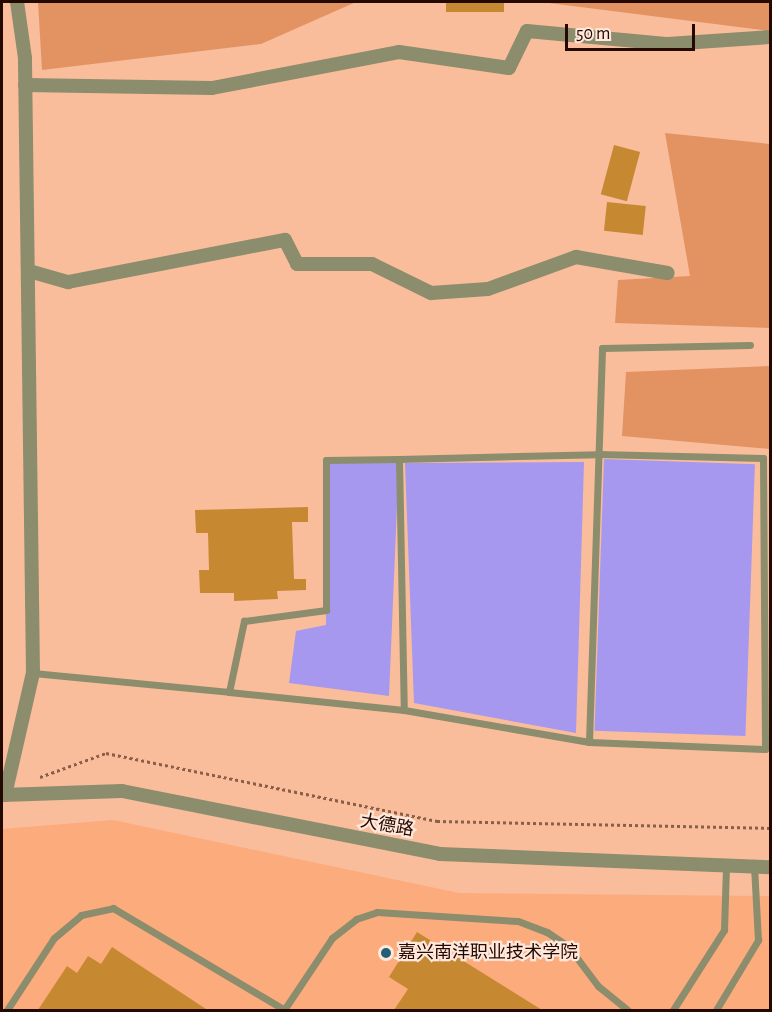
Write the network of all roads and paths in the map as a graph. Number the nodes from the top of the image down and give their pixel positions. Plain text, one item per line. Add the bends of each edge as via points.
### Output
1 (17, 2) edge
2 (771, 37) edge
3 (25, 85) junction
4 (29, 271) junction
5 (668, 273) dead end
6 (750, 345) dead end
7 (598, 454) junction
8 (399, 459) junction
9 (33, 673) junction
10 (229, 692) junction
11 (404, 710) junction
12 (589, 742) junction
13 (35, 780) dead end
14 (4, 795) edge
15 (771, 828) edge
16 (726, 867) junction
17 (753, 867) junction
18 (771, 867) edge
19 (284, 1010) edge
20 (7, 1011) edge
21 (628, 1011) edge
22 (673, 1011) edge
23 (716, 1011) edge

1 - 3 street
2 - 3 street via 668,44 527,31 509,68 399,52 213,88
3 - 4 street
4 - 5 street via 68,282 285,240 297,264 372,264 430,293 488,290 576,257
4 - 9 street
6 - 7 lane via 602,348
7 - 8 lane
7 - 12 lane
7 - 12 lane via 763,458 765,750
8 - 10 lane via 326,460 326,610 244,621
8 - 11 lane
9 - 10 lane
9 - 14 street
10 - 11 lane
11 - 12 lane
13 - 15 path via 106,753 437,821
14 - 16 street, 大德路 via 122,791 440,854
16 - 17 street, 大德路
16 - 22 lane via 724,930
17 - 18 street, 大德路
17 - 23 lane via 758,939
19 - 20 lane via 113,908 81,915 54,938
19 - 21 lane via 332,938 356,919 377,912 518,921 547,932 568,946 586,964 598,986

